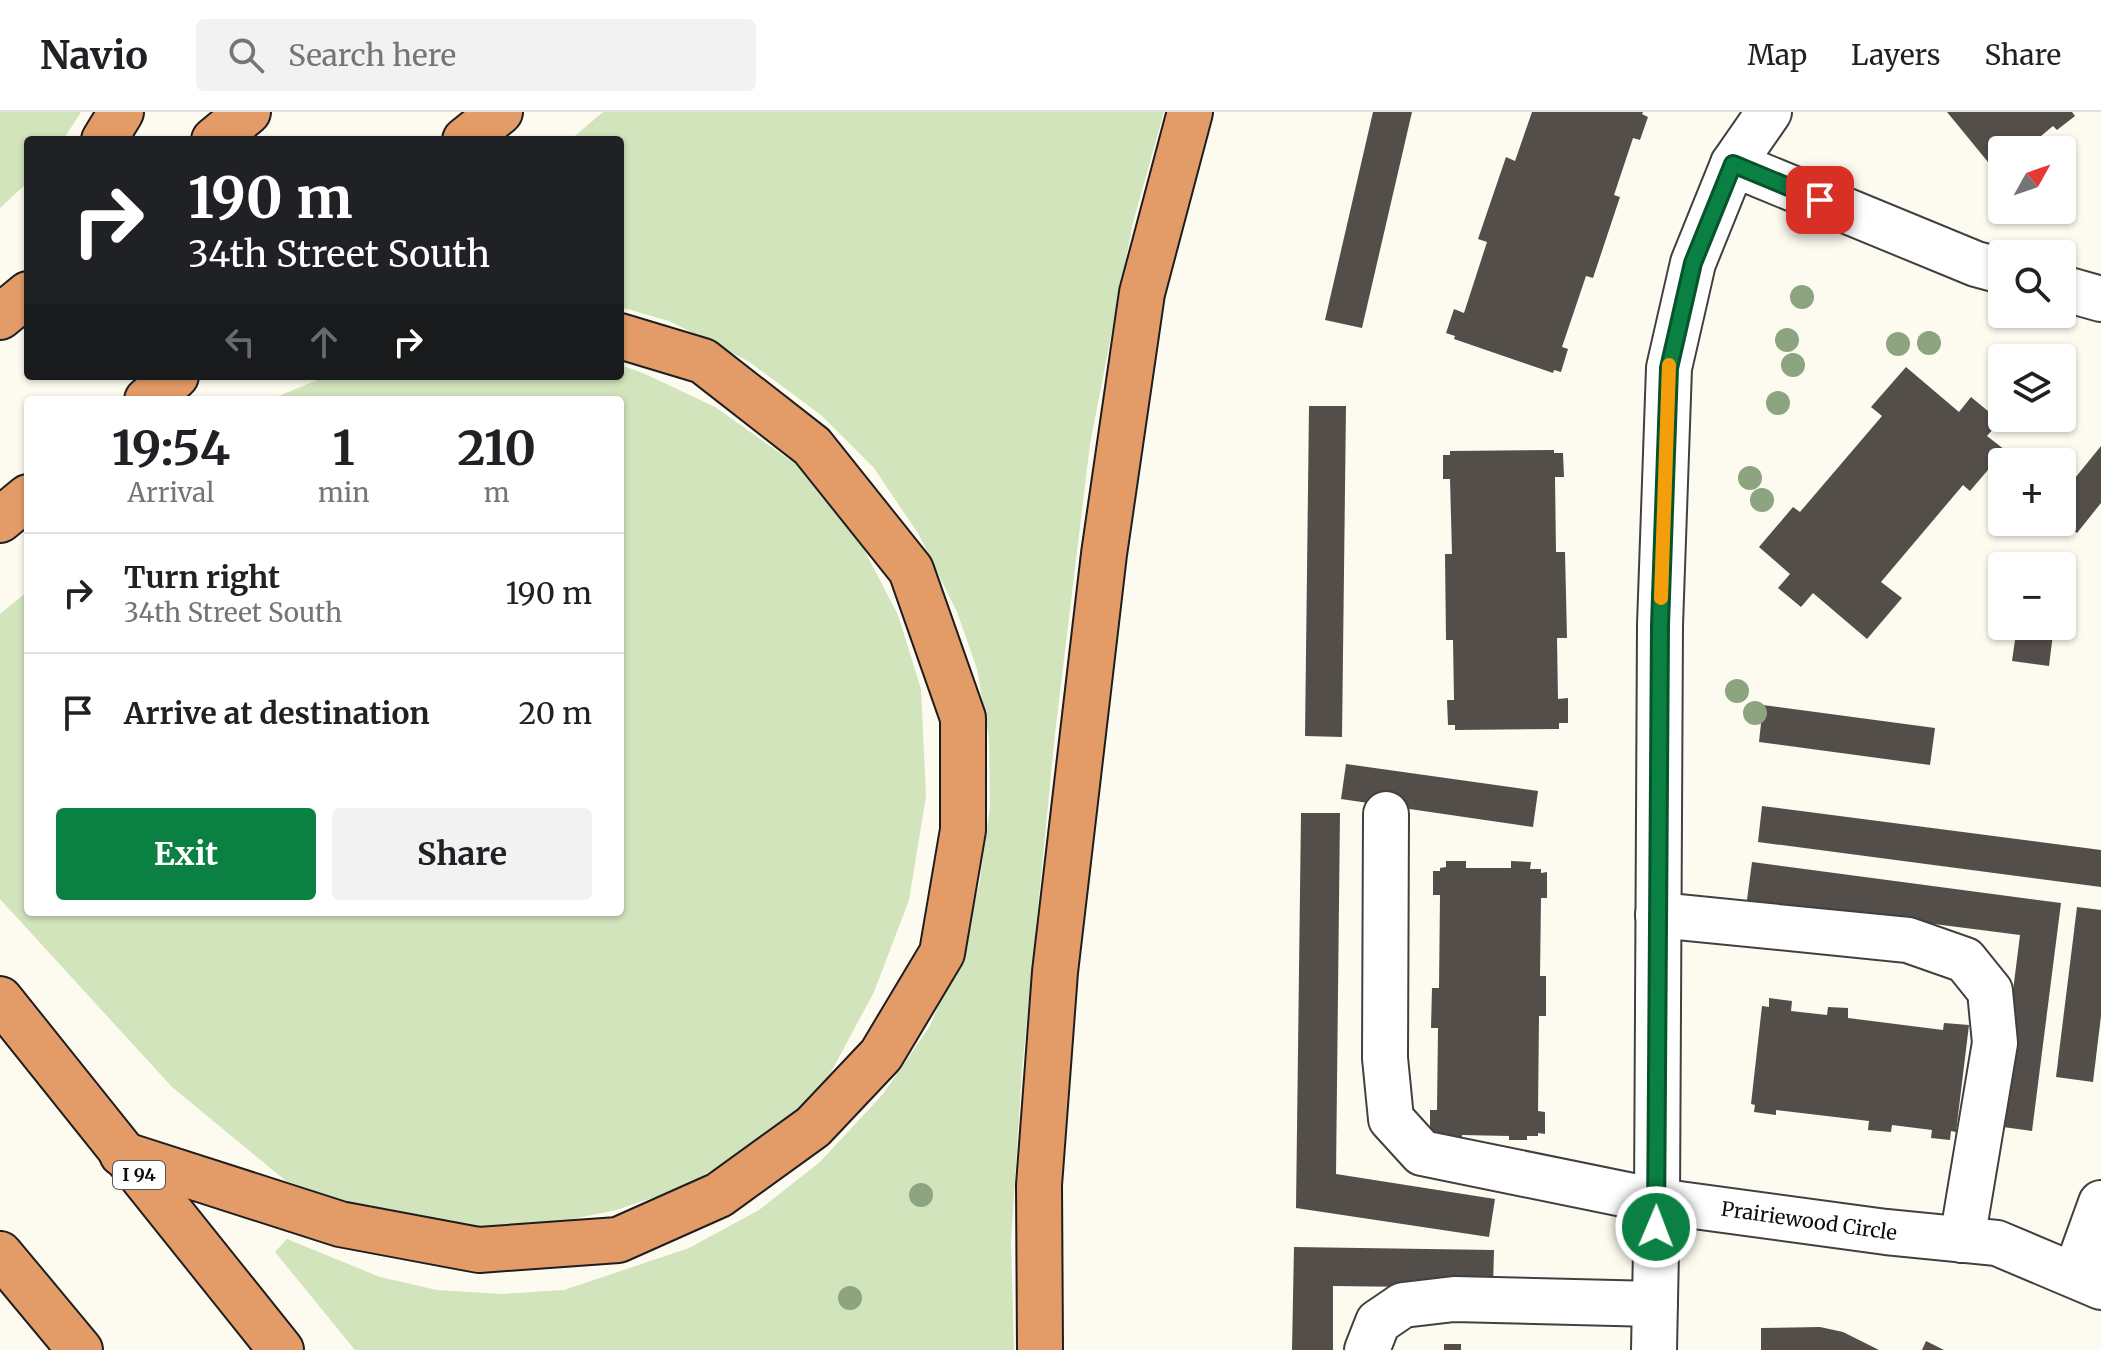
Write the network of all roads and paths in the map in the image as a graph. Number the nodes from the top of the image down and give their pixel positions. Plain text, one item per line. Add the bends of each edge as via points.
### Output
1 (121, 112) edge
2 (248, 112) edge
3 (500, 112) edge
4 (1190, 112) edge
5 (1769, 112) edge
6 (106, 136) edge
7 (219, 136) edge
8 (470, 136) edge
9 (1733, 164) junction
10 (1988, 267) edge
11 (2076, 292) edge
12 (2101, 299) edge
13 (624, 337) edge
14 (24, 500) edge
15 (0, 520) edge
16 (1386, 814) dead end
17 (1658, 915) junction
18 (0, 999) edge
19 (122, 1154) junction
20 (1657, 1201) junction
21 (2101, 1203) edge
22 (1962, 1240) junction
23 (0, 1254) edge
24 (2088, 1281) edge
25 (1655, 1304) junction
26 (80, 1350) edge
27 (281, 1350) edge
28 (1040, 1350) edge
29 (1367, 1350) edge
30 (1654, 1350) edge

1 - 6 highway
2 - 7 highway
3 - 8 highway
4 - 28 highway via 1142,293 1104,554 1055,972 1039,1185
5 - 9 street
9 - 10 street
9 - 17 street via 1693,263 1669,368
11 - 12 street
13 - 19 highway via 703,361 812,446 911,570 963,718 963,830 942,953 881,1055 813,1127 719,1195 618,1240 479,1250 340,1224
14 - 15 highway
16 - 20 street, Prairiewood Circle via 1385,1058 1391,1119 1422,1153
17 - 20 street
17 - 22 street via 1908,940 1965,960 1990,991 1995,1043
18 - 19 highway, I 94
19 - 27 highway, I 94
20 - 22 street, Prairiewood Circle
20 - 25 street
21 - 24 street
22 - 24 street, Prairiewood Circle via 1997,1243
23 - 26 highway
25 - 29 street via 1454,1299 1403,1305 1378,1322
25 - 30 street

